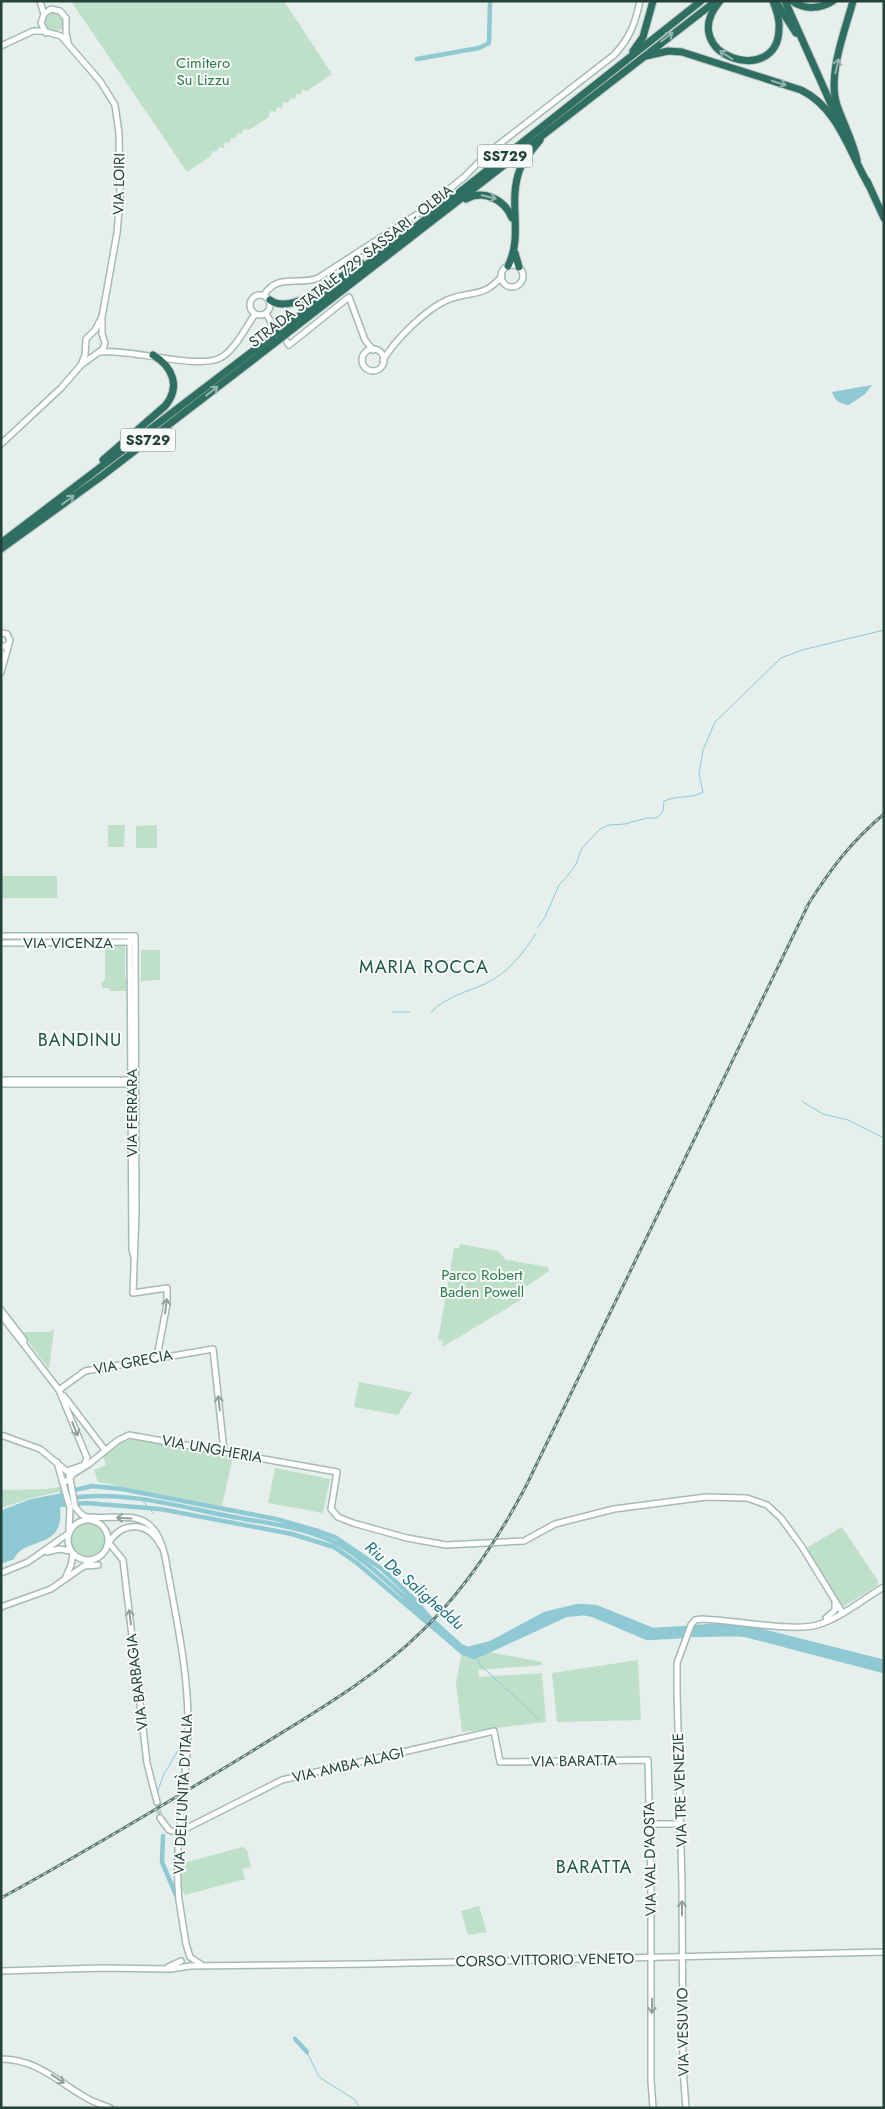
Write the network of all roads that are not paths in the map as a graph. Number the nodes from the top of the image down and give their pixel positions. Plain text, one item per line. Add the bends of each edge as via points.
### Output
1 (41, 1) edge
2 (640, 1) edge
3 (653, 1) edge
4 (701, 1) edge
5 (716, 1) edge
6 (720, 1) edge
7 (774, 1) edge
8 (785, 1) edge
9 (792, 1) edge
10 (833, 1) edge
11 (853, 1) edge
12 (51, 9) junction
13 (44, 14) junction
14 (41, 23) junction
15 (65, 28) junction
16 (33, 31) junction
17 (47, 33) junction
18 (56, 35) junction
19 (70, 45) junction
20 (1, 46) edge
21 (806, 48) junction
22 (618, 66) junction
23 (628, 67) junction
24 (550, 128) junction
25 (858, 162) junction
26 (868, 184) junction
27 (452, 206) junction
28 (884, 218) edge
29 (514, 224) junction
30 (391, 245) junction
31 (514, 253) junction
32 (508, 266) junction
33 (518, 267) junction
34 (502, 276) junction
35 (507, 285) junction
36 (493, 286) junction
37 (267, 298) junction
38 (255, 314) junction
39 (266, 314) junction
40 (102, 318) junction
41 (91, 334) junction
42 (282, 336) junction
43 (103, 338) junction
44 (365, 340) junction
45 (85, 346) junction
46 (391, 348) junction
47 (125, 351) junction
48 (376, 351) junction
49 (99, 352) junction
50 (365, 353) junction
51 (153, 355) junction
52 (384, 360) junction
53 (81, 365) junction
54 (1, 444) edge
55 (68, 492) junction
56 (1, 543) edge
57 (1, 550) edge
58 (1, 633) edge
59 (10, 644) junction
60 (1, 647) edge
61 (1, 651) edge
62 (1, 658) edge
63 (1, 672) edge
64 (1, 936) edge
65 (132, 936) joint
66 (132, 942) junction
67 (1, 943) edge
68 (1, 1080) edge
69 (134, 1082) junction
70 (1, 1084) edge
71 (1, 1310) edge
72 (1, 1315) edge
73 (24, 1343) junction
74 (158, 1357) junction
75 (59, 1390) junction
76 (69, 1406) junction
77 (1, 1435) edge
78 (105, 1450) junction
79 (224, 1451) junction
80 (87, 1458) junction
81 (94, 1460) junction
82 (57, 1461) junction
83 (66, 1471) junction
84 (60, 1474) junction
85 (70, 1477) junction
86 (62, 1481) junction
87 (69, 1489) junction
88 (73, 1507) junction
89 (93, 1519) junction
90 (70, 1523) junction
91 (69, 1533) junction
92 (113, 1536) junction
93 (61, 1538) junction
94 (108, 1543) junction
95 (113, 1549) junction
96 (71, 1553) junction
97 (40, 1554) junction
98 (166, 1556) junction
99 (92, 1560) junction
100 (98, 1565) dead end
101 (84, 1566) junction
102 (1, 1573) edge
103 (65, 1579) junction
104 (884, 1587) edge
105 (836, 1602) junction
106 (1, 1607) edge
107 (842, 1612) junction
108 (815, 1625) junction
109 (648, 1760) joint
110 (500, 1762) joint
111 (157, 1802) tunnel mouth
112 (160, 1818) tunnel mouth
113 (650, 1824) junction
114 (681, 1824) junction
115 (186, 1944) junction
116 (884, 1952) edge
117 (682, 1957) junction
118 (652, 1958) junction
119 (182, 1959) junction
120 (189, 1963) junction
121 (163, 1968) junction
122 (1, 1971) edge
123 (1, 2059) edge
124 (110, 2108) edge
125 (653, 2108) edge
126 (686, 2108) edge

1 - 12 street
1 - 13 street
2 - 37 street via 632,31 614,55 488,153 422,211 318,278 279,282 270,288
3 - 22 highway via 643,37
4 - 22 highway, STRADA STATALE 729 SASSARI - OLBIA / SS729
23 -> 5 highway, STRADA STATALE 729 SASSARI - OLBIA / SS729
7 -> 6 highway via 779,18 779,36 769,52 748,61 734,60 721,53 710,35 709,21
7 - 21 highway
8 - 21 highway
9 - 10 highway via 815,8
25 -> 11 highway via 837,104 834,85
12 - 13 street
12 - 15 street via 64,14
13 - 14 street
14 - 16 street
14 - 17 street
15 - 18 street
15 - 19 street, VIA LOIRI
16 - 17 street
16 - 20 street
17 - 18 street
18 - 19 street, VIA LOIRI
19 - 40 street, VIA LOIRI via 111,96 117,114 120,198
21 - 25 highway
22 - 30 highway, STRADA STATALE 729 SASSARI - OLBIA / SS729
23 - 24 highway, STRADA STATALE 729 SASSARI - OLBIA / SS729
23 -> 26 highway via 658,52 675,51 807,93 831,115
24 - 27 highway, STRADA STATALE 729 SASSARI - OLBIA / SS729
24 - 29 highway via 520,167 514,192
25 - 26 highway
26 - 28 highway
27 -> 29 highway via 470,196 489,196 506,207
27 - 42 highway, STRADA STATALE 729 SASSARI - OLBIA / SS729
29 - 31 highway
30 - 37 highway via 297,303 282,305
30 - 42 highway, STRADA STATALE 729 SASSARI - OLBIA / SS729
31 - 32 highway
31 - 33 highway
32 - 33 street
32 - 34 street
33 - 35 street via 522,271 522,281 514,286
34 - 35 street
34 - 36 street
35 - 36 street
36 - 46 street via 480,293 440,303
37 - 38 street via 258,295 252,300 250,308
37 - 39 street via 270,308
38 - 39 street
38 - 51 street via 229,350 214,361 196,362
39 - 42 street
40 - 41 street, VIA LOIRI
40 - 43 street
41 - 43 street
41 - 45 street
42 - 44 street via 349,297
42 - 55 highway, STRADA STATALE 729 SASSARI - OLBIA / SS729
57 -> 42 highway, STRADA STATALE 729 SASSARI - OLBIA / SS729
43 - 47 street via 110,346
43 - 49 street via 104,346
44 - 48 street
44 - 50 street
45 - 49 street via 89,351
45 - 53 street
46 - 48 street
46 - 52 street
47 - 49 street
47 - 51 street
48 - 50 street
48 - 52 street
49 - 53 street
50 - 52 street via 362,364 369,371 379,369
51 - 55 highway via 166,365 172,375 174,386 169,402
53 - 54 street
55 - 56 highway, STRADA STATALE 729 SASSARI - OLBIA / SS729
58 - 59 street via 9,636
59 - 60 street
59 - 63 street
61 - 62 street
64 - 65 street, VIA VICENZA
65 - 66 street, VIA FERRARA
66 - 67 street, VIA VICENZA
66 - 69 street, VIA FERRARA
68 - 69 street
69 - 70 street
74 -> 69 street, VIA FERRARA via 167,1288 134,1293
71 - 73 street
72 - 73 street
73 - 75 street
74 - 75 street, VIA GRECIA via 85,1372
79 -> 74 street, VIA GRECIA via 213,1349
75 - 76 street
76 - 78 street
76 -> 80 street
77 - 82 street via 40,1448
78 - 79 street, VIA UNGHERIA via 129,1435
78 - 81 street, VIA UNGHERIA
79 - 105 street, VIA UNGHERIA via 337,1472 330,1509 338,1517 435,1544 524,1541 555,1524 614,1509 706,1498 747,1498 767,1504 781,1518
80 - 81 street
80 - 83 street via 84,1464
81 - 85 street, VIA UNGHERIA
82 - 83 street
82 - 84 street
83 - 84 street
83 - 85 street
84 - 86 street
85 - 86 street, VIA UNGHERIA via 68,1481
85 - 87 street
86 - 87 street
87 - 88 street
88 - 89 street
88 - 90 street
89 - 91 street via 78,1523
89 - 94 street via 104,1528
98 -> 89 street, VIA DELL'UNITÀ D'ITALIA via 161,1539 149,1523 137,1519
90 - 91 street
90 - 93 street
91 - 93 street
91 - 96 street
92 - 94 street
92 - 95 street
92 - 98 street, VIA DELL'UNITÀ D'ITALIA via 127,1528 143,1528 156,1536
93 - 97 street
94 - 95 street
94 - 99 street via 104,1553
111 -> 95 street, VIA BARBAGIA via 146,1763 123,1560
96 - 97 street via 59,1549
96 - 99 street via 80,1559
96 - 103 street
97 - 102 street
98 - 115 street, VIA DELL'UNITÀ D'ITALIA, bridge via 188,1716 177,1850 179,1900
99 - 101 street
100 - 101 street
101 - 103 street
103 - 106 street via 51,1588
104 - 107 street
105 - 107 street
105 - 108 street via 831,1614
107 - 108 street
108 - 114 street, VIA TRE VENEZIE via 695,1620 677,1664
109 - 110 street, VIA BARATTA
109 - 113 street, VIA VAL D'AOSTA
110 - 112 street, VIA AMBA ALAGI via 494,1731 282,1780 179,1832 168,1830
113 - 114 street
113 - 118 street, VIA VAL D'AOSTA
117 -> 114 street, VIA TRE VENEZIE
115 - 119 street, VIA DELL'UNITÀ D'ITALIA
115 - 120 street, VIA DELL'UNITÀ D'ITALIA
116 - 117 street, CORSO VITTORIO VENETO
117 - 118 street, CORSO VITTORIO VENETO
117 - 126 street, VIA VESUVIO
118 - 120 street, CORSO VITTORIO VENETO via 207,1967
118 -> 125 street, VIA VAL D'AOSTA
119 - 120 street
119 - 120 street, CORSO VITTORIO VENETO
119 - 121 street, CORSO VITTORIO VENETO
120 - 121 street, CORSO VITTORIO VENETO
121 - 122 street, CORSO VITTORIO VENETO
123 -> 124 street via 14,2059 53,2075 86,2098

